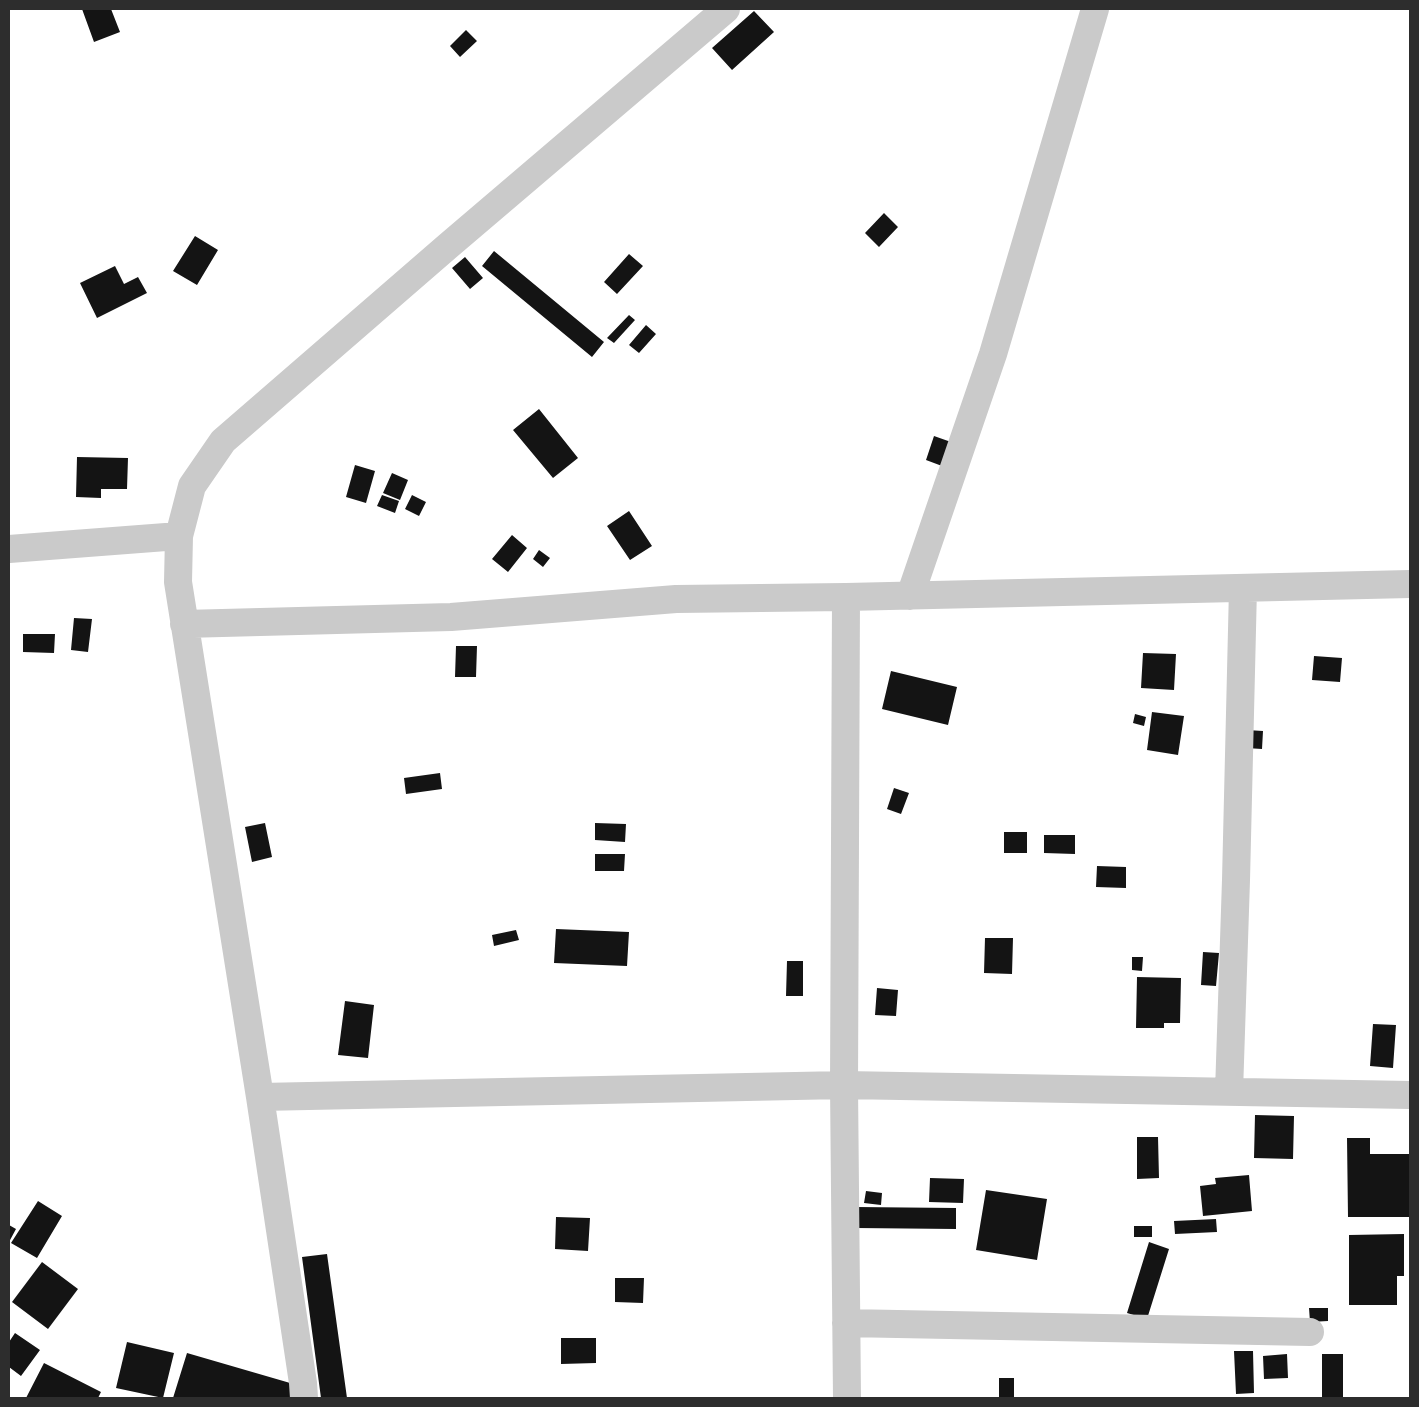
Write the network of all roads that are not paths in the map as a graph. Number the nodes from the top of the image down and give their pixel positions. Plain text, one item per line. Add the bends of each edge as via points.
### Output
1 (726, 9) edge
2 (1095, 9) edge
3 (179, 536) junction
4 (9, 548) edge
5 (1410, 584) edge
6 (1243, 588) junction
7 (910, 596) junction
8 (846, 597) junction
9 (184, 624) junction
10 (844, 1085) junction
11 (1229, 1092) junction
12 (1410, 1095) edge
13 (260, 1097) junction
14 (846, 1323) junction
15 (1310, 1332) dead end
16 (304, 1398) edge
17 (847, 1398) edge

1 - 3 street via 223,441 192,486
2 - 7 street via 993,354
3 - 4 street
3 - 9 street via 178,582
5 - 6 street
6 - 7 street
6 - 11 street
7 - 8 street
8 - 9 street via 676,599 451,617
8 - 10 street
9 - 13 street
10 - 11 street
10 - 13 street
10 - 14 street
11 - 12 street
13 - 16 street
14 - 15 street
14 - 17 street

